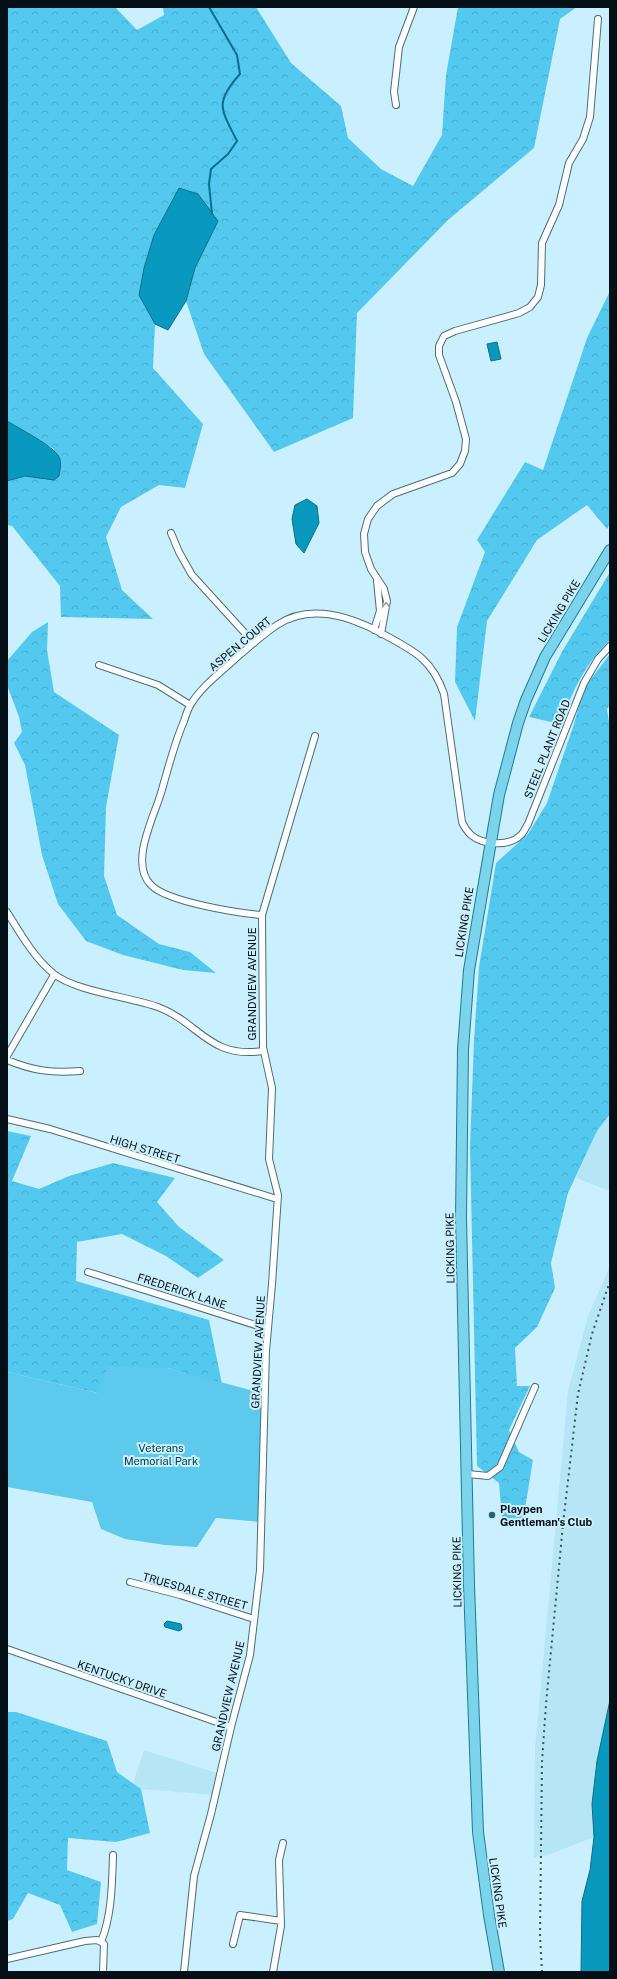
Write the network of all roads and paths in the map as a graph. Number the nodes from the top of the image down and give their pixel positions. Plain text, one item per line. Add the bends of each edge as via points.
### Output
1 (414, 7) edge
2 (598, 19) dead end
3 (396, 105) dead end
4 (171, 533) dead end
5 (610, 550) edge
6 (377, 579) junction
7 (374, 630) junction
8 (381, 634) junction
9 (254, 643) junction
10 (610, 646) edge
11 (99, 665) dead end
12 (190, 705) junction
13 (315, 736) dead end
14 (491, 842) junction
15 (7, 912) edge
16 (262, 915) junction
17 (54, 975) junction
18 (263, 1051) junction
19 (7, 1056) edge
20 (7, 1060) edge
21 (80, 1071) dead end
22 (7, 1119) edge
23 (277, 1198) junction
24 (88, 1272) dead end
25 (268, 1329) junction
26 (535, 1387) dead end
27 (468, 1474) junction
28 (130, 1582) dead end
29 (254, 1619) junction
30 (7, 1649) edge
31 (231, 1727) junction
32 (283, 1843) dead end
33 (113, 1855) dead end
34 (281, 1921) junction
35 (101, 1942) junction
36 (233, 1944) dead end
37 (7, 1960) edge
38 (103, 1972) edge
39 (184, 1972) edge
40 (273, 1972) edge
41 (499, 1972) edge

1 - 3 street via 399,47 394,92
2 - 6 street via 590,117 569,163 559,205 542,243 542,285 538,297 530,307 519,313 444,336 439,346 440,355 466,439 465,451 460,464 452,473 393,494 377,506 368,519 364,534 365,552
4 - 9 street via 192,575
5 - 14 main road, LICKING PIKE via 545,657 526,700 499,795
6 - 7 street via 380,611
8 -> 6 street via 387,601 384,589
7 - 8 street, ASPEN COURT
7 - 9 street, ASPEN COURT via 334,614 306,615 278,625
8 - 14 street, ASPEN COURT via 421,656 439,679 444,694 462,822 472,836
9 - 12 street, ASPEN COURT via 201,691
10 - 14 street, STEEL PLANT ROAD via 598,659 584,683 528,824 521,835 511,841
11 - 12 street via 158,685
12 - 16 street, ASPEN COURT via 145,839 143,873 150,885 163,894 204,906
13 - 16 street, GRANDVIEW AVENUE
14 - 27 main road, LICKING PIKE via 469,970 463,1049 461,1218
15 - 17 street via 25,941
16 - 18 street, GRANDVIEW AVENUE
17 - 18 street via 84,988 118,995 165,1010 227,1050 248,1053
17 - 19 street
18 - 23 street, GRANDVIEW AVENUE via 272,1083 269,1159
20 - 21 street via 36,1071
22 - 23 street, HIGH STREET via 50,1129
23 - 25 street, GRANDVIEW AVENUE
24 - 25 street, FREDERICK LANE
25 - 29 street, GRANDVIEW AVENUE via 260,1570
26 - 27 street via 500,1467 488,1476
27 - 41 main road, LICKING PIKE via 469,1585 478,1832 488,1915
28 - 29 street, TRUESDALE STREET
29 - 31 street, GRANDVIEW AVENUE via 250,1655
30 - 31 street, KENTUCKY DRIVE
31 - 39 street, GRANDVIEW AVENUE via 194,1876
32 - 34 street via 279,1860
33 - 35 street via 112,1890 106,1930
34 - 36 street via 240,1915
34 - 40 street
35 - 37 street via 85,1941
35 - 38 street via 104,1944

